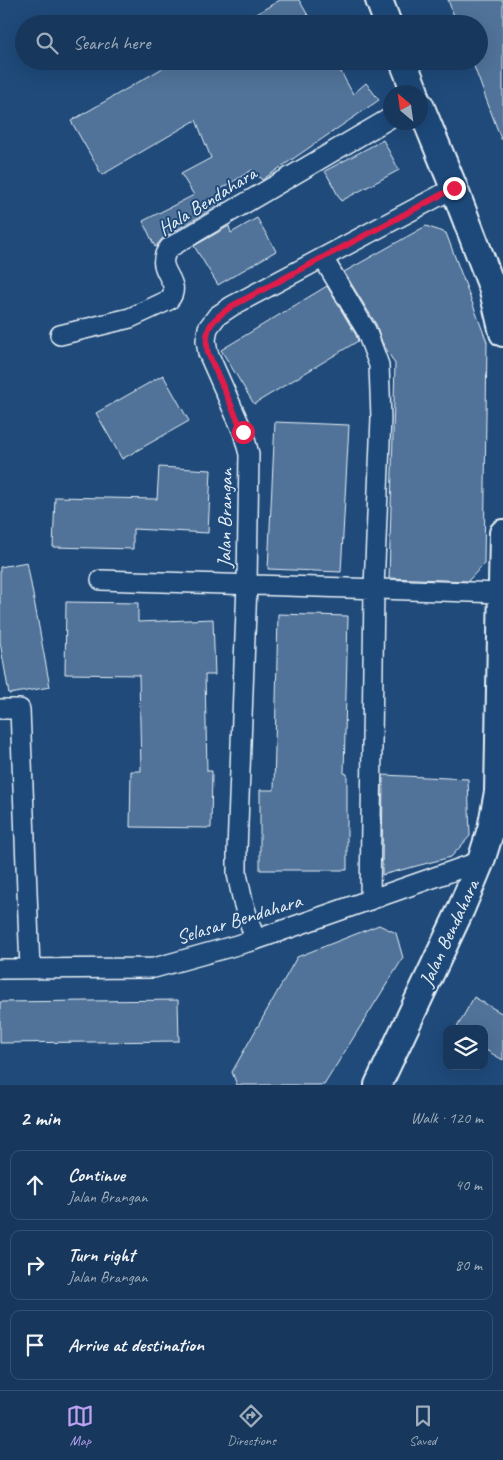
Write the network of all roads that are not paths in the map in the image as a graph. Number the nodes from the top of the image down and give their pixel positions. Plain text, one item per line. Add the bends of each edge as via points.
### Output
1 (379, 0) edge
2 (385, 15) edge
3 (406, 70) edge
4 (412, 85) edge
5 (383, 122) edge
6 (428, 125) edge
7 (454, 188) junction
8 (323, 258) junction
9 (503, 333) edge
10 (60, 335) dead end
11 (503, 534) edge
12 (101, 580) dead end
13 (247, 584) junction
14 (374, 588) junction
15 (501, 593) junction
16 (0, 709) edge
17 (481, 861) junction
18 (370, 900) junction
19 (255, 940) junction
20 (0, 969) edge
21 (30, 969) junction
22 (378, 1085) edge

1 - 2 main road
3 - 4 main road
5 - 10 street, Hala Bendahara via 169,248 163,260 174,289 169,300 130,318
6 - 7 main road
7 - 8 street, Jalan Brangan
7 - 9 main road via 492,288
8 - 13 street, Jalan Brangan via 232,306 217,316 208,328 208,353 237,416 248,454
8 - 14 street via 366,330 379,365 381,418
11 - 15 main road, Jalan Bendahara
12 - 13 street
13 - 14 street
13 - 19 street, Jalan Brangan via 237,851 243,902
14 - 15 street
14 - 18 street
15 - 17 main road, Jalan Bendahara via 498,792
16 - 21 street via 20,709
17 - 18 street, Selasar Bendahara
17 - 22 main road, Jalan Bendahara
18 - 19 street, Selasar Bendahara
19 - 21 street, Selasar Bendahara via 154,968
20 - 21 street, Selasar Bendahara

